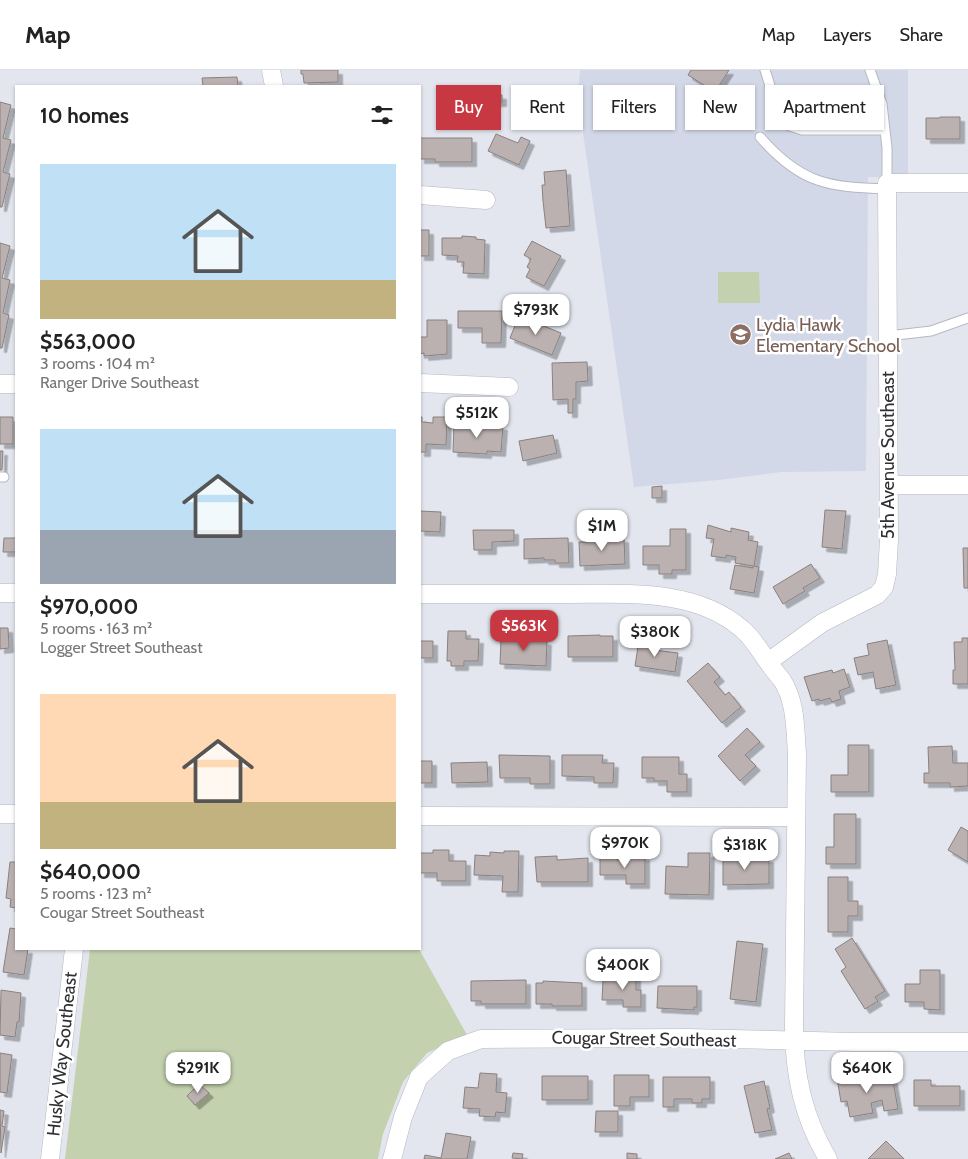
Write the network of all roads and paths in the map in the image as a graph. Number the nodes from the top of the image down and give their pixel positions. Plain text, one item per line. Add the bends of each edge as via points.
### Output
1 (271, 70) edge
2 (765, 70) edge
3 (870, 70) edge
4 (274, 85) edge
5 (885, 130) junction
6 (760, 137) dead end
7 (968, 183) edge
8 (887, 186) junction
9 (421, 196) edge
10 (486, 200) dead end
11 (968, 318) edge
12 (888, 336) junction
13 (421, 383) edge
14 (0, 384) edge
15 (15, 384) edge
16 (509, 387) dead end
17 (889, 485) junction
18 (968, 485) edge
19 (0, 593) edge
20 (15, 593) edge
21 (421, 594) edge
22 (768, 662) junction
23 (0, 814) edge
24 (15, 814) edge
25 (421, 816) edge
26 (796, 817) junction
27 (74, 950) edge
28 (794, 1041) junction
29 (968, 1042) edge
30 (50, 1159) edge
31 (392, 1159) edge
32 (828, 1159) edge

1 - 4 street
2 - 5 lane via 780,117 787,125 802,130
3 - 5 lane via 882,104
5 - 8 lane
6 - 8 lane via 789,166 807,177 851,188
7 - 8 street
8 - 12 street, 5th Avenue Southeast
9 - 10 street
11 - 12 lane via 931,331
12 - 17 street, 5th Avenue Southeast
13 - 16 street
14 - 15 street
17 - 18 street
17 - 22 street, 5th Avenue Southeast via 884,587 878,595 822,623
19 - 20 street
21 - 22 street via 636,594 678,599 730,620 744,630
22 - 26 street via 791,699 795,720
23 - 24 street
25 - 26 street
26 - 28 street
27 - 30 street, Husky Way Southeast
28 - 29 street, Cougar Street Southeast
28 - 31 street, Cougar Street Southeast via 481,1039 448,1051 419,1077 403,1117
28 - 32 street via 796,1070 805,1111

